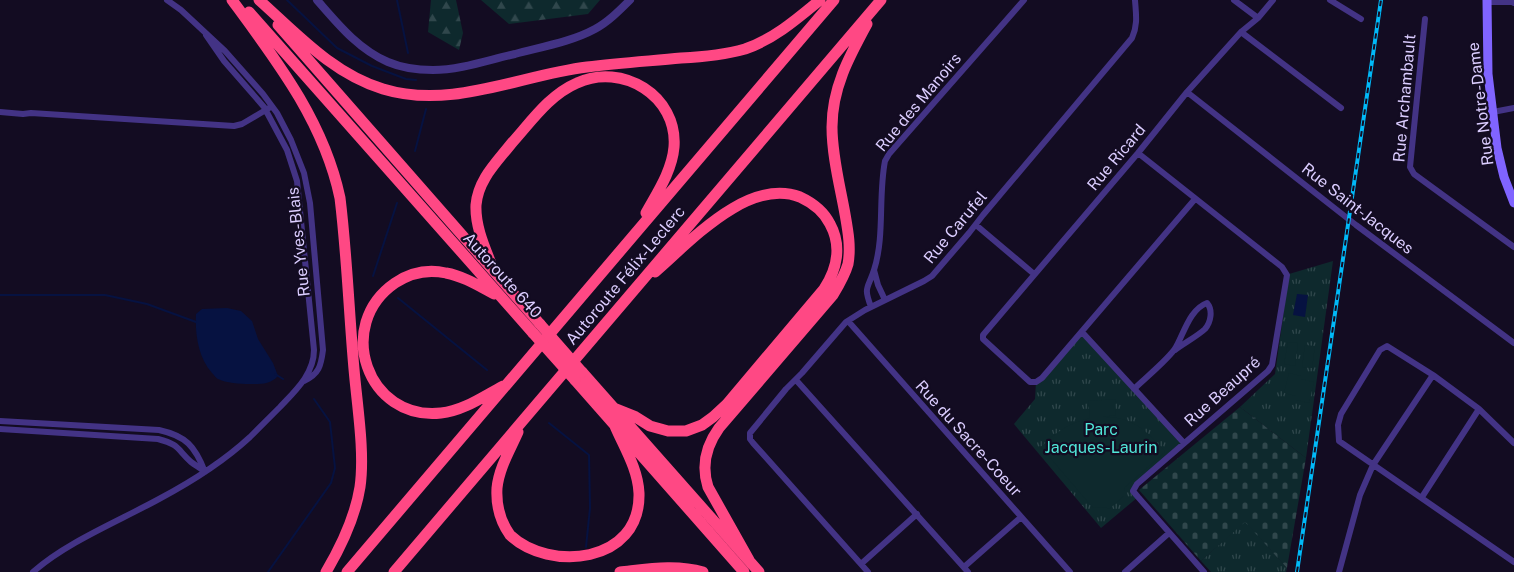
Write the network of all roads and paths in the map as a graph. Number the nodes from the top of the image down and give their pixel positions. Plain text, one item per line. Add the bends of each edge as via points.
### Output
1 (167, 0) edge
2 (232, 0) edge
3 (237, 0) edge
4 (257, 0) edge
5 (317, 0) edge
6 (630, 0) edge
7 (820, 0) edge
8 (834, 0) edge
9 (880, 0) edge
10 (1024, 0) edge
11 (1135, 0) edge
12 (1234, 0) edge
13 (1273, 0) edge
14 (1330, 0) edge
15 (1487, 1) edge
16 (1514, 3) edge
17 (1258, 18) junction
18 (1361, 19) dead end
19 (1424, 19) dead end
20 (1241, 32) junction
21 (206, 35) junction
22 (1187, 92) junction
23 (272, 106) junction
24 (1341, 108) dead end
25 (1514, 108) edge
26 (266, 110) junction
27 (0, 112) edge
28 (1492, 112) junction
29 (1138, 153) junction
30 (1195, 199) junction
31 (1514, 203) edge
32 (976, 224) junction
33 (638, 231) junction
34 (1514, 247) edge
35 (874, 270) junction
36 (494, 271) junction
37 (1034, 274) junction
38 (628, 297) junction
39 (502, 298) junction
40 (885, 300) junction
41 (871, 307) junction
42 (848, 321) junction
43 (536, 328) junction
44 (1082, 332) junction
45 (1514, 343) edge
46 (1175, 350) junction
47 (1433, 375) junction
48 (578, 376) junction
49 (796, 380) junction
50 (304, 381) junction
51 (509, 383) junction
52 (1134, 389) junction
53 (614, 408) junction
54 (1480, 409) junction
55 (524, 419) junction
56 (0, 421) edge
57 (89, 426) junction
58 (615, 426) junction
59 (0, 429) edge
60 (88, 434) junction
61 (1184, 443) junction
62 (1514, 443) edge
63 (1373, 465) junction
64 (205, 472) junction
65 (1422, 498) junction
66 (917, 514) junction
67 (1021, 517) junction
68 (1169, 533) junction
69 (749, 560) junction
70 (1514, 562) edge
71 (862, 564) junction
72 (966, 570) edge
73 (33, 572) edge
74 (326, 572) edge
75 (347, 572) edge
76 (394, 572) edge
77 (620, 572) edge
78 (703, 572) edge
79 (744, 572) edge
80 (759, 572) edge
81 (868, 572) edge
82 (1070, 572) edge
83 (1125, 572) edge
84 (1204, 572) edge
85 (1339, 572) edge

1 - 21 street, Rue Yves-Blais
2 - 74 highway via 304,105 327,152 340,198 360,476 353,517
3 - 39 highway, Autoroute 640
4 - 7 highway via 323,57 351,76 390,91 433,96 464,93 586,67 736,51 773,36
4 - 36 highway, Autoroute 640
5 - 6 street via 348,35 370,53 399,66 433,70 467,65 580,36 605,23
8 - 33 highway, Autoroute Félix-Leclerc
9 - 38 highway, Autoroute Félix-Leclerc
9 - 69 highway via 845,65 833,111 834,150 850,242 845,273 833,295 719,428 706,453 708,487
10 - 35 street, Rue des Manoirs via 885,161
11 - 32 street, Rue Carufel via 1137,20 1132,38
12 - 17 street
13 - 17 street, Rue Ricard
14 - 18 street
15 - 16 street
15 - 28 main road, Rue Notre-Dame via 1487,58
17 - 20 street, Rue Ricard
19 - 34 street, Rue Archambault via 1410,167 1414,174
20 - 22 street, Rue Ricard
20 - 24 street
21 - 23 street, Rue Yves-Blais
21 - 26 street, Rue Yves-Blais
22 - 29 street, Rue Ricard
22 - 45 street, Rue Saint-Jacques via 1356,225
23 - 26 street
23 - 50 street, Rue Yves-Blais via 298,156 310,202 323,350 322,361 314,376
25 - 28 street
26 - 27 street via 234,126
26 - 50 street, Rue Yves-Blais via 297,181 314,350
28 - 31 main road, Rue Notre-Dame via 1504,177
29 - 30 street, Rue Beaupré
29 - 37 street, Rue Ricard
30 - 44 street
30 - 61 street, Rue Beaupré via 1282,266 1287,275 1272,365
32 - 37 street
32 - 40 street, Rue Carufel via 932,276
33 - 36 highway via 671,163 674,139 671,124 658,100 631,80 615,76 589,78 569,87 547,104 482,183 476,206 477,222
33 - 51 highway, Autoroute Félix-Leclerc
35 - 40 street, Rue des Manoirs
35 - 41 street, Rue des Manoirs via 866,293
36 - 43 highway, Autoroute 640
37 - 44 street, Rue Ricard via 983,339 1030,382 1036,382
38 - 53 highway via 718,218 740,204 762,196 785,194 807,200 825,216 834,233 837,246 835,265 824,289 713,417 692,429 674,432 650,426
38 - 55 highway, Autoroute Félix-Leclerc
39 - 43 highway, Autoroute 640
39 - 51 highway via 453,274 410,275 389,288 374,305 365,325 363,348 368,371 380,390 400,405 417,412 456,410
40 - 41 street, Rue Carufel
41 - 42 street, Rue Carufel
42 - 49 street, Rue Carufel
42 - 67 street, Rue du Sacre-Coeur
43 - 48 highway, Autoroute 640, bridge
44 - 52 street
46 - 46 street via 1205,329 1211,316 1207,304 1192,315
46 - 52 street
47 - 54 street
47 - 63 street
47 - 63 street via 1387,346 1380,350 1341,414 1338,425 1339,441
48 - 53 highway, Autoroute 640
48 - 58 highway, Autoroute 640
49 - 66 street
49 - 71 street, Rue Carufel via 750,433 750,439
50 - 64 street, Rue Yves-Blais via 249,438
51 - 75 highway, Autoroute Félix-Leclerc
52 - 61 street
53 - 69 highway, Autoroute 640
54 - 62 street
54 - 65 street
55 - 58 highway via 500,472 497,489 499,514 510,535 527,553 567,566 590,563 610,552 624,539 636,517 639,495 636,473
55 - 76 highway, Autoroute Félix-Leclerc
56 - 57 street
57 - 60 street
57 - 64 street via 159,430 173,434 190,444
58 - 79 highway, Autoroute 640
59 - 60 street
60 - 64 street via 169,442
61 - 68 street, Rue Beaupré via 1133,491
63 - 65 street
63 - 85 street via 1360,495
64 - 73 street, Rue Yves-Blais via 84,538
65 - 70 street
66 - 71 street
66 - 72 street
67 - 72 street
67 - 82 street, Rue du Sacre-Coeur
68 - 83 street
68 - 84 street
69 - 80 highway, Autoroute 640
71 - 81 street
77 - 78 highway via 673,568

